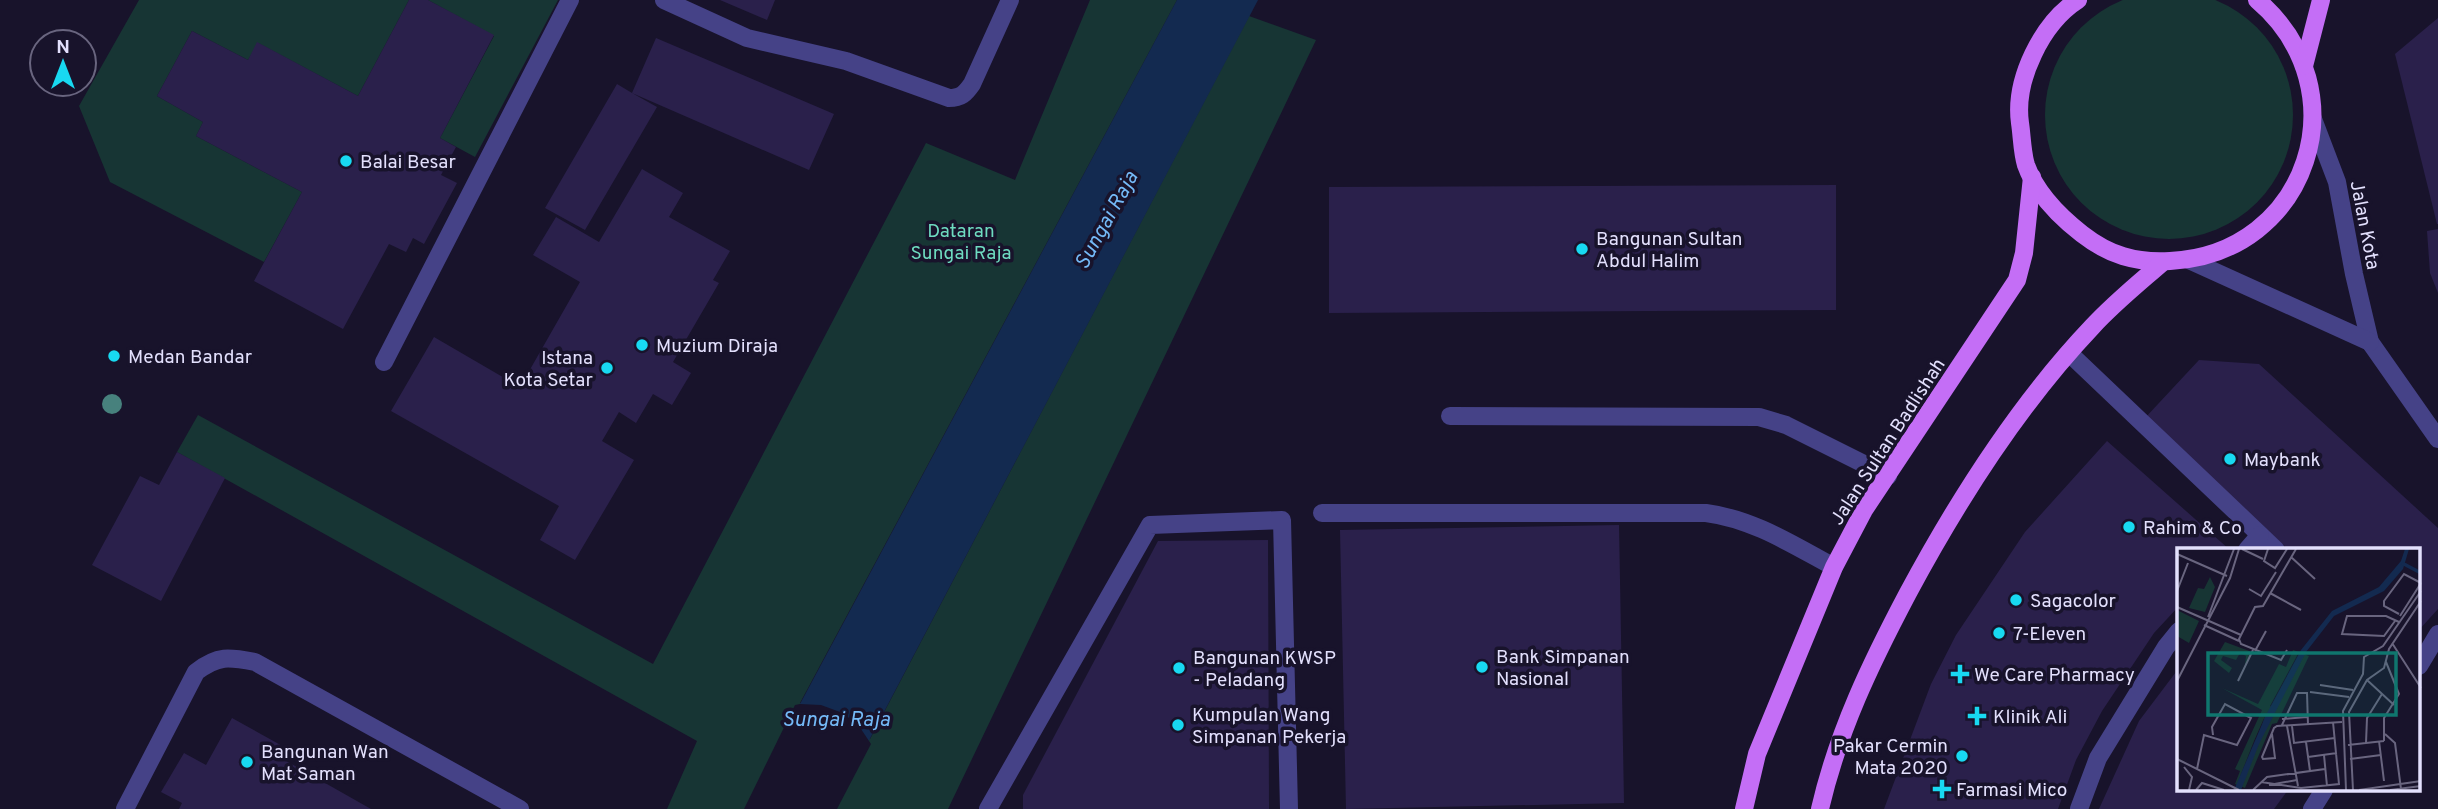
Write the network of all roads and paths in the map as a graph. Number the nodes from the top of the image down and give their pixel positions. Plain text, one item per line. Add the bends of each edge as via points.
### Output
1 (570, 0) edge
2 (664, 0) edge
3 (1010, 0) edge
4 (2078, 0) edge
5 (2257, 0) edge
6 (2321, 0) edge
7 (2304, 66) junction
8 (2314, 119) junction
9 (2032, 177) junction
10 (2189, 260) junction
11 (2163, 261) junction
12 (2370, 342) junction
13 (2069, 352) junction
14 (384, 362) dead end
15 (1450, 416) dead end
16 (2438, 439) edge
17 (1888, 476) junction
18 (1322, 513) dead end
19 (2260, 535) junction
20 (2249, 548) edge
21 (2274, 548) edge
22 (1834, 567) junction
23 (2177, 633) edge
24 (2438, 634) edge
25 (2420, 664) edge
26 (2323, 792) edge
27 (125, 809) edge
28 (520, 809) edge
29 (988, 809) edge
30 (1289, 809) edge
31 (1744, 809) edge
32 (1820, 809) edge
33 (2078, 809) edge
34 (2312, 809) edge

1 - 14 street
2 - 3 street via 747,38 846,61 949,99 959,98 972,85
4 - 9 main road via 2063,10 2031,54 2018,108
5 - 7 main road via 2292,38
6 - 7 main road
7 - 8 main road
8 - 10 main road via 2304,169 2277,212 2237,243
8 - 12 street, Jalan Kota via 2337,182
9 - 11 main road via 2058,215 2094,243 2124,258
9 - 17 main road, Jalan Sultan Badlishah via 2017,280
10 - 11 main road
10 - 12 street
11 - 13 main road
12 - 16 street, Jalan Kota
13 - 19 street
13 - 32 main road via 1991,452 1930,553 1869,667 1829,768
15 - 17 street via 1759,417 1786,425
17 - 22 main road, Jalan Sultan Badlishah
18 - 22 street via 1706,513 1763,529
19 - 20 street
19 - 21 street
22 - 31 main road, Jalan Sultan Badlishah via 1757,754
23 - 33 street via 2098,758
24 - 25 street
26 - 34 street
27 - 28 street via 196,672 212,659 234,658 255,662
29 - 30 street via 1150,525 1282,520

